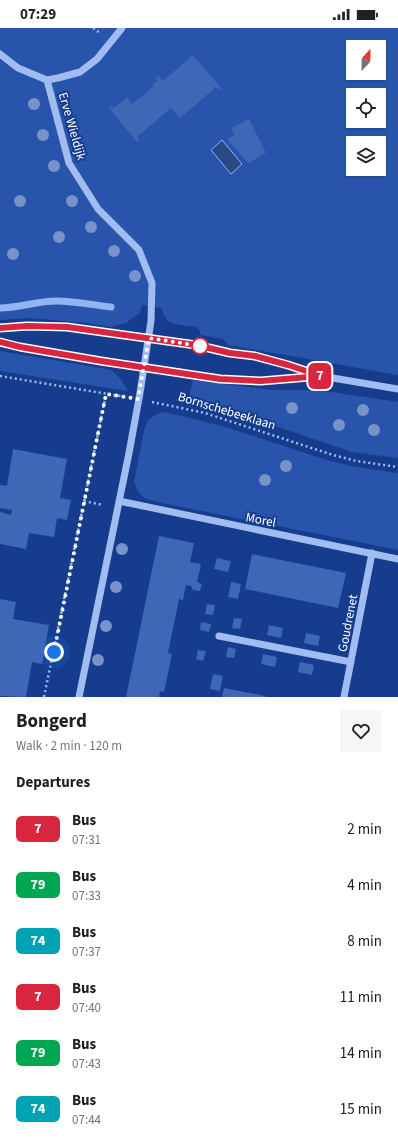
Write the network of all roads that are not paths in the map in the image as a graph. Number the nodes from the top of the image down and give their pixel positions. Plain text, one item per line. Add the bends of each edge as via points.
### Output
1 (122, 28) edge
2 (0, 54) edge
3 (47, 80) junction
4 (0, 328) edge
5 (149, 338) junction
6 (0, 342) edge
7 (144, 368) junction
8 (321, 376) junction
9 (398, 389) edge
10 (119, 501) junction
11 (372, 553) junction
12 (398, 559) edge
13 (219, 636) dead end
14 (351, 662) junction
15 (79, 697) edge
16 (344, 697) edge

1 - 3 street, Erve Wieldijk via 97,59 80,72
2 - 3 street, Erve Wieldijk via 18,68
3 - 5 street, Erve Wieldijk via 68,163 98,209 139,250 152,283
4 - 5 street, Bornschebeeklaan via 67,327
5 - 7 street, Erve Wieldijk
5 - 8 street, Bornschebeeklaan via 255,356
6 - 7 street, Bornschebeeklaan
7 - 8 street, Bornschebeeklaan via 220,379 261,381
7 - 10 street, Erve Wieldijk
8 - 9 street, Bornschebeeklaan
10 - 11 street, Morel
10 - 15 street, Erve Wieldijk
11 - 12 street, Morel
11 - 14 street, Goudrenet
13 - 14 street
14 - 16 street, Goudrenet

